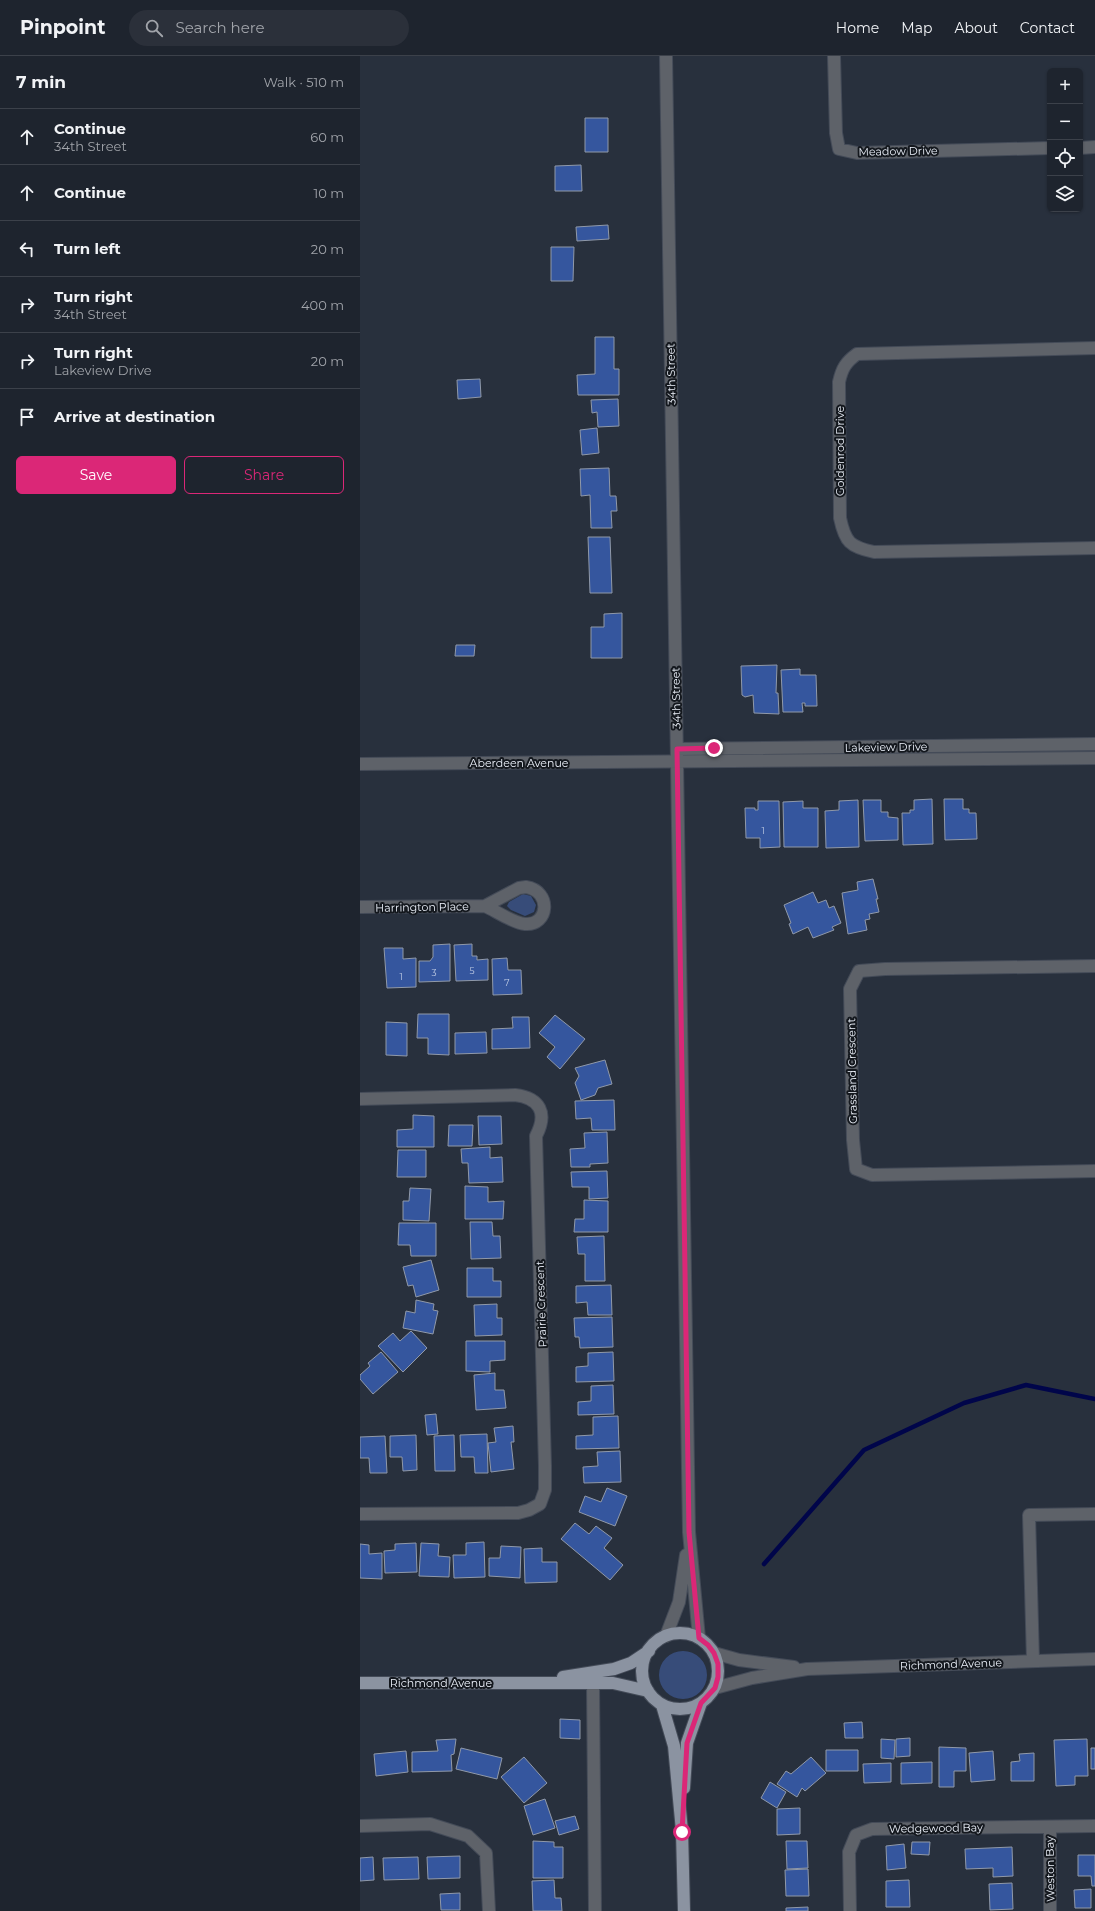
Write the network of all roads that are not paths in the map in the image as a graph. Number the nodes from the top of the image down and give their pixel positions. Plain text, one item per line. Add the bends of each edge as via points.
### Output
1 (666, 56) edge
2 (834, 56) edge
3 (1095, 147) edge
4 (1047, 148) edge
5 (1083, 148) edge
6 (1095, 348) edge
7 (1095, 548) edge
8 (1095, 744) edge
9 (677, 749) junction
10 (1095, 758) edge
11 (677, 762) junction
12 (360, 764) edge
13 (485, 906) dead end
14 (360, 907) edge
15 (1095, 966) edge
16 (360, 1099) edge
17 (1095, 1171) edge
18 (360, 1514) edge
19 (1095, 1514) edge
20 (689, 1532) junction
21 (666, 1636) junction
22 (699, 1638) junction
23 (649, 1651) junction
24 (714, 1653) junction
25 (1095, 1659) edge
26 (1033, 1661) junction
27 (807, 1669) junction
28 (523, 1682) junction
29 (360, 1683) edge
30 (593, 1683) junction
31 (715, 1688) junction
32 (648, 1691) junction
33 (701, 1703) junction
34 (662, 1705) junction
35 (360, 1826) edge
36 (1095, 1826) edge
37 (1050, 1827) junction
38 (682, 1832) junction
39 (489, 1911) edge
40 (595, 1911) edge
41 (684, 1911) edge
42 (850, 1911) edge
43 (1050, 1911) edge

1 - 9 street, 34th Street
2 - 4 street, Meadow Drive via 836,133 839,148 857,153
3 - 5 street
6 - 7 street, Goldenrod Drive via 857,354 842,368 839,382 840,518 843,534 849,543 874,552
8 - 9 street, Lakeview Drive
9 - 11 street, 34th Street
10 - 11 street, Lakeview Drive
11 - 12 street, Aberdeen Avenue
11 - 20 street, 34th Street
13 - 14 street, Harrington Place
15 - 17 street, Grassland Crescent via 859,970 850,989 853,1140 856,1169 872,1175
16 - 18 street, Prairie Crescent via 515,1094 526,1096 539,1108 542,1116 541,1127 536,1136 545,1466 544,1490 540,1504 529,1510
19 - 26 street via 1029,1515
20 - 21 street, 34th Street via 679,1602
20 - 22 street, 34th Street
21 - 22 main road via 688,1634
21 - 23 main road via 656,1642
22 - 24 main road
23 - 28 main road, Richmond Avenue via 631,1663 614,1669
23 - 32 main road via 642,1671
24 - 27 street, Richmond Avenue via 739,1660
24 - 31 main road via 718,1664
25 - 26 street, Richmond Avenue
26 - 27 street, Richmond Avenue
27 - 31 street, Richmond Avenue via 752,1678
28 - 29 main road, Richmond Avenue
28 - 30 main road, Richmond Avenue
30 - 32 main road, Richmond Avenue via 613,1683
30 - 40 street
31 - 33 main road
32 - 34 main road
33 - 34 main road via 692,1708 682,1709
33 - 38 main road via 687,1743
34 - 38 main road via 674,1746
35 - 39 street via 430,1824 468,1836 486,1853
36 - 37 street, Wedgewood Bay
37 - 42 street, Wedgewood Bay via 872,1829 856,1835 850,1852
37 - 43 street, Weston Bay
38 - 41 main road

